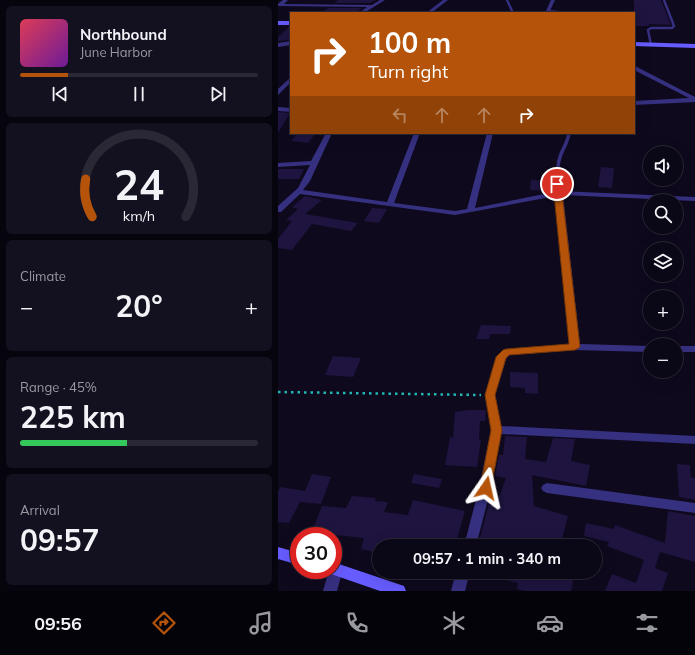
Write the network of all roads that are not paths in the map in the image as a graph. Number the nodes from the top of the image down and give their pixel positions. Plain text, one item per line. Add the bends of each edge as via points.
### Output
1 (286, 0) edge
2 (383, 0) edge
3 (446, 0) edge
4 (507, 0) edge
5 (553, 0) edge
6 (664, 0) edge
7 (279, 5) edge
8 (372, 6) junction
9 (363, 12) edge
10 (429, 12) edge
11 (513, 12) edge
12 (547, 12) edge
13 (278, 22) edge
14 (290, 23) edge
15 (290, 43) edge
16 (635, 44) edge
17 (278, 45) edge
18 (651, 45) junction
19 (695, 46) edge
20 (635, 68) edge
21 (290, 80) edge
22 (278, 93) edge
23 (695, 100) edge
24 (635, 103) edge
25 (278, 109) edge
26 (290, 110) edge
27 (328, 134) edge
28 (417, 134) edge
29 (490, 134) edge
30 (569, 134) edge
31 (313, 163) junction
32 (278, 165) edge
33 (298, 192) junction
34 (559, 193) junction
35 (695, 199) edge
36 (390, 204) junction
37 (278, 210) edge
38 (470, 211) junction
39 (575, 347) junction
40 (643, 348) edge
41 (683, 349) edge
42 (695, 349) edge
43 (496, 430) junction
44 (695, 440) edge
45 (547, 488) dead end
46 (695, 508) edge
47 (472, 539) edge
48 (278, 553) edge
49 (290, 556) edge
50 (342, 571) edge
51 (333, 579) edge
52 (461, 579) edge
53 (330, 591) edge
54 (399, 591) edge
55 (458, 591) edge

1 - 7 street
2 - 8 street
3 - 10 street
4 - 11 lane
5 - 12 street
6 - 18 lane via 674,26 648,30
7 - 8 street
8 - 9 street
13 - 14 street
15 - 17 street
16 - 18 street
18 - 19 street
20 - 23 street
21 - 22 street
23 - 24 street
25 - 26 street
27 - 31 street
28 - 36 street
29 - 38 street
30 - 34 lane via 569,141 560,154 557,184
31 - 32 street
31 - 33 street
33 - 36 street
33 - 37 street
34 - 35 street
34 - 38 street
34 - 39 street
36 - 38 street via 455,213
39 - 40 street
39 - 43 street via 506,352 502,357 490,395
41 - 42 street
43 - 44 street
43 - 47 street via 486,488
45 - 46 street
48 - 49 street
50 - 54 street
51 - 53 street
52 - 55 street

